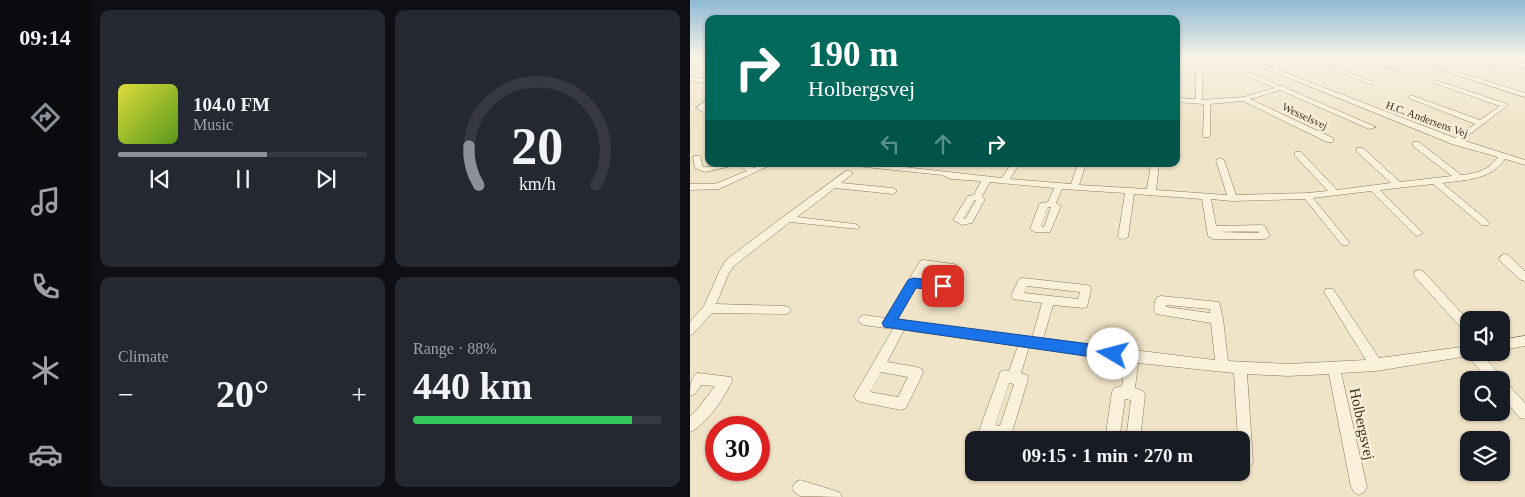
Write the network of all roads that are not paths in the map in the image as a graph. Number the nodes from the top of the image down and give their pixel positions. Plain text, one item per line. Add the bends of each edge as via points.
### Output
1 (1199, 80) edge
2 (1262, 80) edge
3 (1299, 80) joint
4 (1364, 80) edge
5 (1478, 80) edge
6 (1436, 82) dead end
7 (1372, 83) dead end
8 (1281, 88) junction
9 (1525, 95) edge
10 (1411, 97) dead end
11 (1244, 99) junction
12 (1180, 100) edge
13 (1199, 102) junction
14 (1207, 102) junction
15 (705, 103) edge
16 (705, 112) edge
17 (1480, 123) junction
18 (1372, 127) dead end
19 (1206, 135) dead end
20 (1330, 140) dead end
21 (1455, 142) junction
22 (1416, 144) dead end
23 (1360, 150) dead end
24 (1298, 154) dead end
25 (1502, 157) junction
26 (697, 158) dead end
27 (1220, 160) dead end
28 (1525, 163) edge
29 (716, 167) edge
30 (747, 167) edge
31 (762, 167) edge
32 (913, 167) edge
33 (1013, 167) edge
34 (1081, 167) edge
35 (1155, 167) edge
36 (753, 171) junction
37 (849, 173) dead end
38 (1459, 178) junction
39 (987, 179) junction
40 (1006, 181) junction
41 (1435, 181) junction
42 (832, 185) junction
43 (1398, 185) junction
44 (1059, 186) junction
45 (690, 187) edge
46 (1074, 187) junction
47 (1373, 188) junction
48 (893, 191) dead end
49 (1130, 192) junction
50 (1151, 193) junction
51 (1335, 193) junction
52 (1308, 196) junction
53 (976, 197) dead end
54 (1206, 197) junction
55 (1232, 198) junction
56 (1051, 204) dead end
57 (786, 220) junction
58 (1485, 223) dead end
59 (855, 227) dead end
60 (1418, 233) dead end
61 (1213, 236) dead end
62 (1123, 237) dead end
63 (1345, 243) dead end
64 (1504, 258) dead end
65 (1419, 274) dead end
66 (1525, 277) edge
67 (913, 283) dead end
68 (1329, 292) dead end
69 (1049, 300) junction
70 (709, 308) junction
71 (785, 310) dead end
72 (1217, 319) dead end
73 (1460, 319) edge
74 (864, 320) dead end
75 (895, 324) junction
76 (690, 330) edge
77 (1525, 341) edge
78 (1031, 342) junction
79 (1510, 344) edge
80 (1460, 353) edge
81 (1133, 356) junction
82 (1478, 361) edge
83 (1376, 365) junction
84 (878, 366) dead end
85 (1222, 366) junction
86 (1240, 368) junction
87 (1334, 369) junction
88 (1488, 371) edge
89 (1014, 378) dead end
90 (690, 390) edge
91 (1128, 393) junction
92 (1510, 396) edge
93 (1525, 413) edge
94 (690, 424) edge
95 (1113, 431) edge
96 (1134, 431) edge
97 (1244, 431) edge
98 (1359, 487) dead end
99 (800, 488) dead end
100 (834, 497) edge

1 - 13 street
2 - 8 street, Wesselsvej
3 - 8 street, Wesselsvej
3 - 21 street, H.C. Andersens Vej
4 - 7 street
5 - 9 street
6 - 17 street via 1505,105
8 - 11 street, Wesselsvej
8 - 18 street, Wesselsvej
10 - 17 street
11 - 14 street, Wesselsvej
11 - 20 street, Wesselsvej
12 - 13 street, Wesselsvej
13 - 14 street, Wesselsvej
14 - 19 street
15 - 16 street via 695,109
17 - 21 street
21 - 25 street, H.C. Andersens Vej
22 - 38 street
23 - 43 street
24 - 51 street
25 - 28 street, H.C. Andersens Vej
25 - 38 street via 1488,172
26 - 29 street via 699,168
27 - 55 street
30 - 36 street
31 - 36 street
32 - 39 street via 951,176
33 - 40 street
34 - 46 street
35 - 50 street
36 - 45 street via 716,187
37 - 42 street
38 - 41 street
39 - 40 street
39 - 53 street
40 - 44 street
41 - 43 street
41 - 58 street
42 - 48 street
42 - 57 street
43 - 47 street
44 - 46 street
44 - 56 street
46 - 49 street
47 - 51 street
47 - 60 street
49 - 50 street
49 - 62 street
50 - 54 street
51 - 52 street
52 - 55 street
52 - 63 street
54 - 55 street
54 - 61 street
57 - 59 street
57 - 70 street via 730,263
64 - 66 street
65 - 73 street
67 - 75 street
68 - 83 street
69 - 69 street via 1082,304 1086,289 1023,282 1017,296
69 - 78 street
70 - 71 street
70 - 76 street
72 - 85 street
74 - 75 street
75 - 78 street
75 - 84 street
77 - 79 street
78 - 81 street
78 - 89 street
80 - 83 street
81 - 85 street
81 - 91 street
82 - 88 street
83 - 87 street
85 - 86 street
86 - 87 street
86 - 97 street
87 - 98 street, Holbergsvej
90 - 94 street via 698,380 726,380 702,415
91 - 95 street via 1119,392
91 - 96 street via 1138,394
92 - 93 street
99 - 100 street

